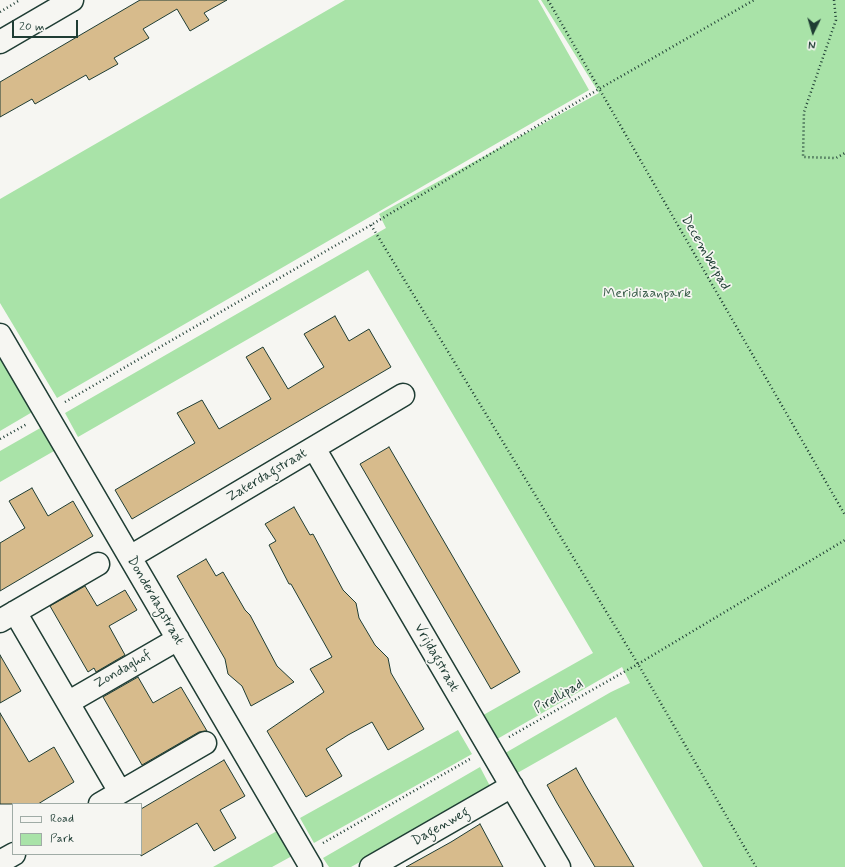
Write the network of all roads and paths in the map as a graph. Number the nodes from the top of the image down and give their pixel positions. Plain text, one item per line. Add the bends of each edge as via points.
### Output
1 (20, 0) edge
2 (72, 0) edge
3 (548, 0) edge
4 (754, 0) edge
5 (834, 0) edge
6 (43, 7) edge
7 (0, 12) edge
8 (0, 42) edge
9 (599, 89) junction
10 (845, 153) edge
11 (371, 225) junction
12 (0, 335) edge
13 (403, 395) dead end
14 (46, 413) junction
15 (0, 440) edge
16 (314, 448) junction
17 (845, 515) edge
18 (845, 540) edge
19 (130, 557) junction
20 (98, 564) dead end
21 (8, 617) edge
22 (178, 639) junction
23 (638, 664) junction
24 (69, 702) junction
25 (205, 743) dead end
26 (489, 748) junction
27 (512, 786) junction
28 (120, 792) junction
29 (102, 803) edge
30 (12, 855) edge
31 (307, 861) edge
32 (0, 862) edge
33 (371, 867) edge
34 (559, 867) edge
35 (756, 867) edge

1 - 7 path
2 - 6 street
3 - 9 path, Decemberpad
4 - 9 path
5 - 10 path via 836,20 804,112 803,157 836,158
6 - 8 street
9 - 11 path
9 - 17 path, Decemberpad
11 - 14 path
11 - 23 path
12 - 14 street, Donderdagstraat
13 - 16 street, Zaterdagstraat
14 - 15 path
14 - 19 street, Donderdagstraat
16 - 19 street, Zaterdagstraat
16 - 26 street, Vrijdagstraat
18 - 23 path, Pirellipad
19 - 22 street, Donderdagstraat
20 - 21 street
21 - 24 street
22 - 24 street, Zondaghof
22 - 31 street, Donderdagstraat
23 - 26 path, Pirellipad
23 - 35 path
24 - 28 street
25 - 28 street
26 - 27 street, Vrijdagstraat
26 - 31 path, Pirellipad
27 - 33 street, Dagenweg
27 - 34 street, Vrijdagstraat
28 - 29 street
30 - 32 street

